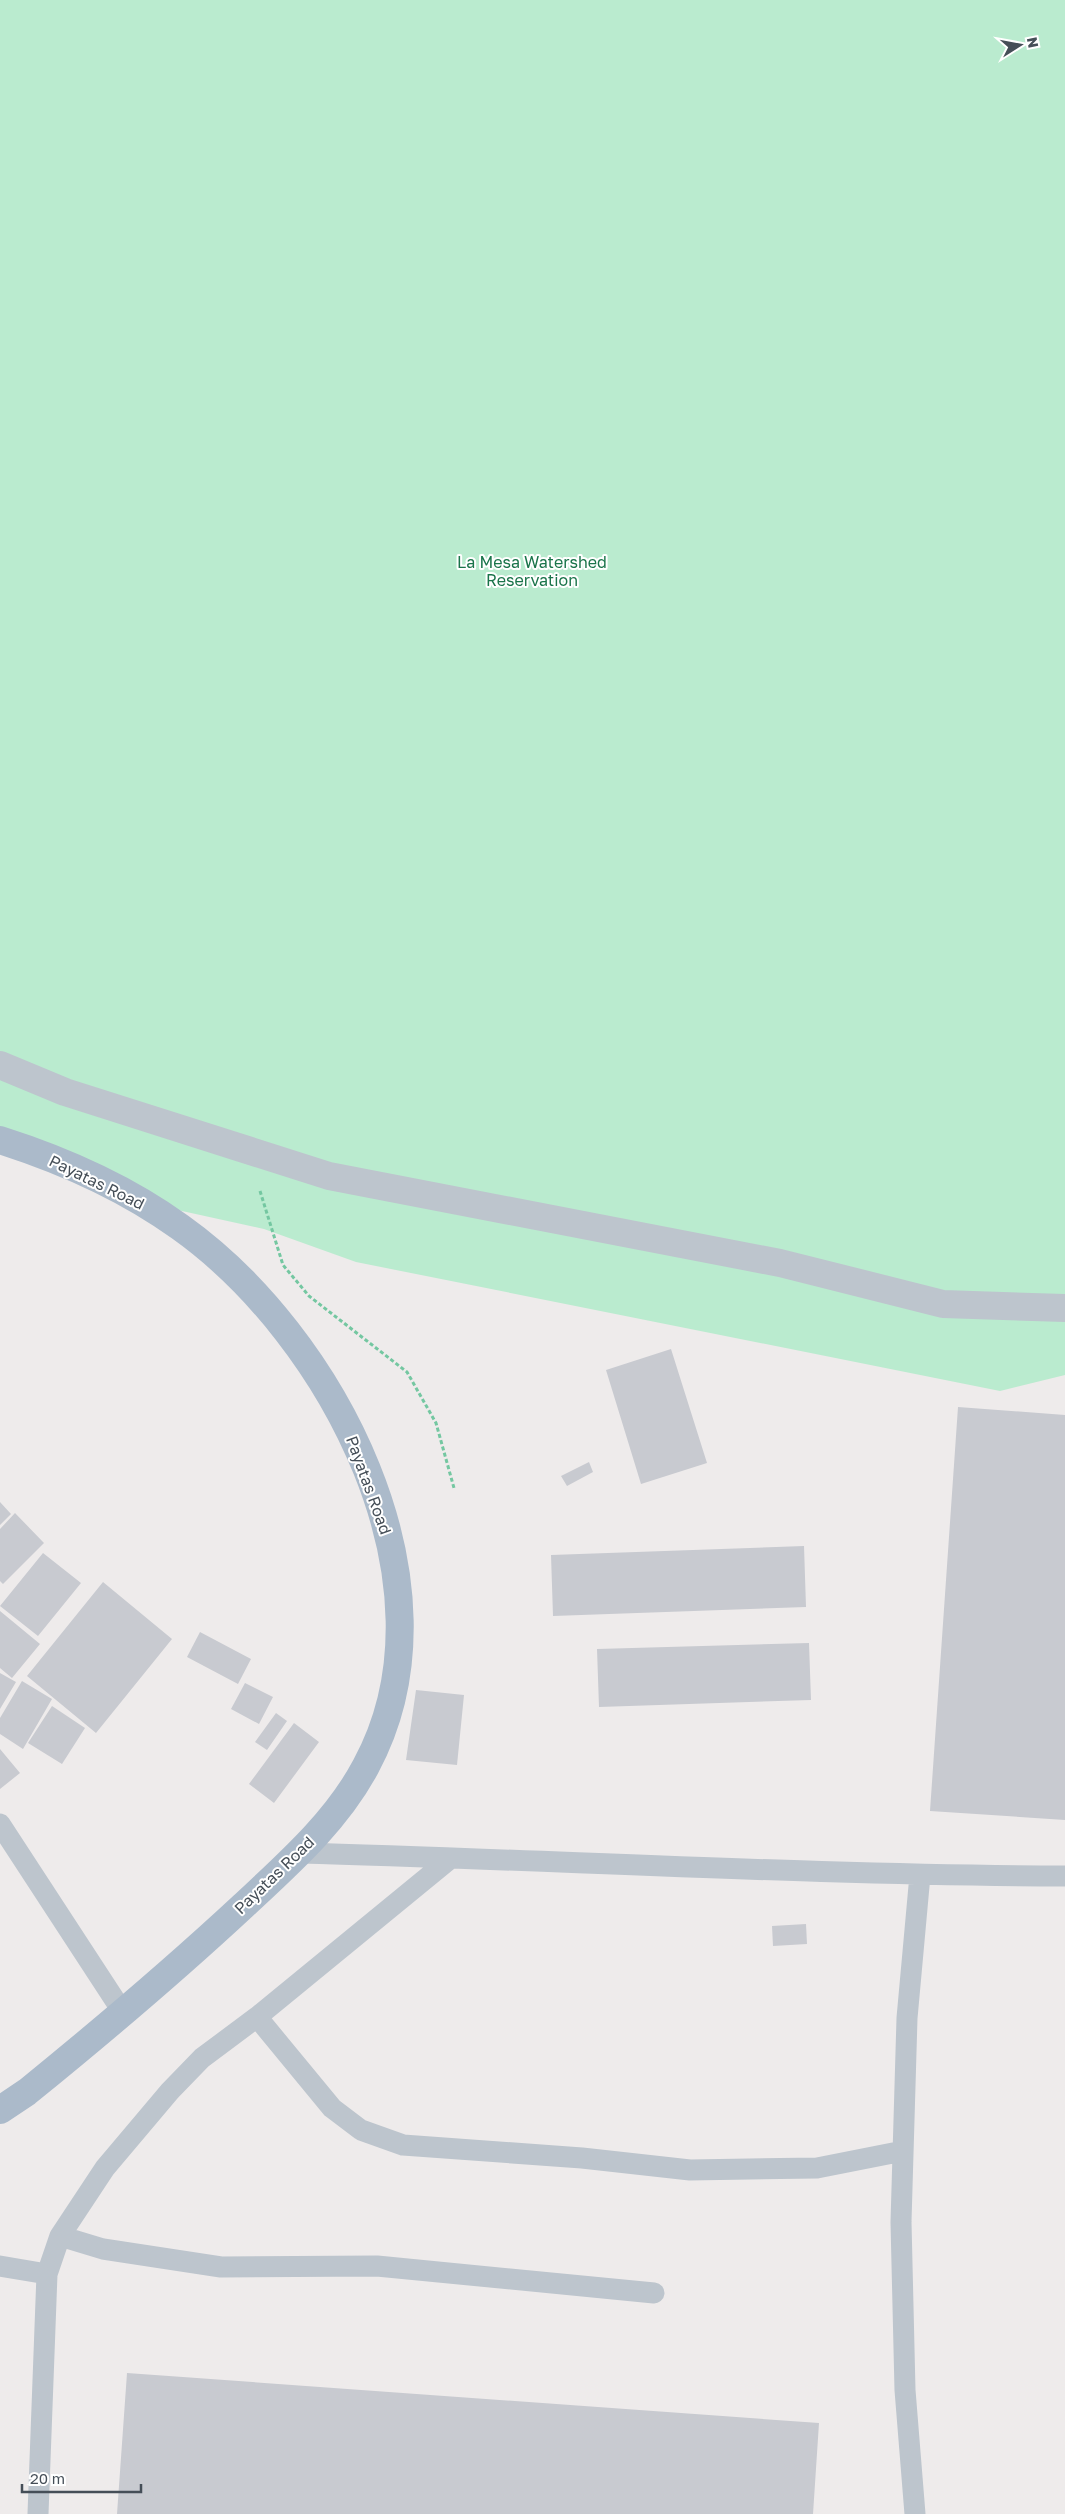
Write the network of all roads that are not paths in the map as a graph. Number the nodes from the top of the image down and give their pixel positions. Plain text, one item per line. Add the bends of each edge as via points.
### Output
1 (0, 1065) edge
2 (0, 1140) edge
3 (1065, 1308) edge
4 (0, 1824) edge
5 (300, 1852) junction
6 (452, 1858) junction
7 (920, 1875) junction
8 (1065, 1876) edge
9 (124, 2014) junction
10 (257, 2017) junction
11 (0, 2110) edge
12 (903, 2151) junction
13 (60, 2236) junction
14 (0, 2266) edge
15 (47, 2274) junction
16 (654, 2293) dead end
17 (38, 2514) edge
18 (916, 2514) edge

1 - 3 street via 65,1092 329,1176 780,1263 943,1304
2 - 5 main road, Payatas Road via 82,1171 142,1202 219,1259 256,1295 293,1339 324,1384 353,1437 374,1488 396,1571 398,1651 393,1690 382,1730 367,1766 342,1804
4 - 9 lane
5 - 6 lane
5 - 9 main road, Payatas Road
6 - 7 lane
6 - 10 lane
7 - 8 lane
7 - 12 lane via 906,2018
9 - 11 main road, Payatas Road
10 - 12 lane via 332,2108 361,2130 403,2144 690,2170 818,2168
10 - 13 lane via 202,2058 170,2091 105,2168
12 - 18 lane via 901,2222 905,2390
13 - 15 lane
13 - 16 lane via 103,2249 221,2267 377,2266
14 - 15 lane
15 - 17 lane

